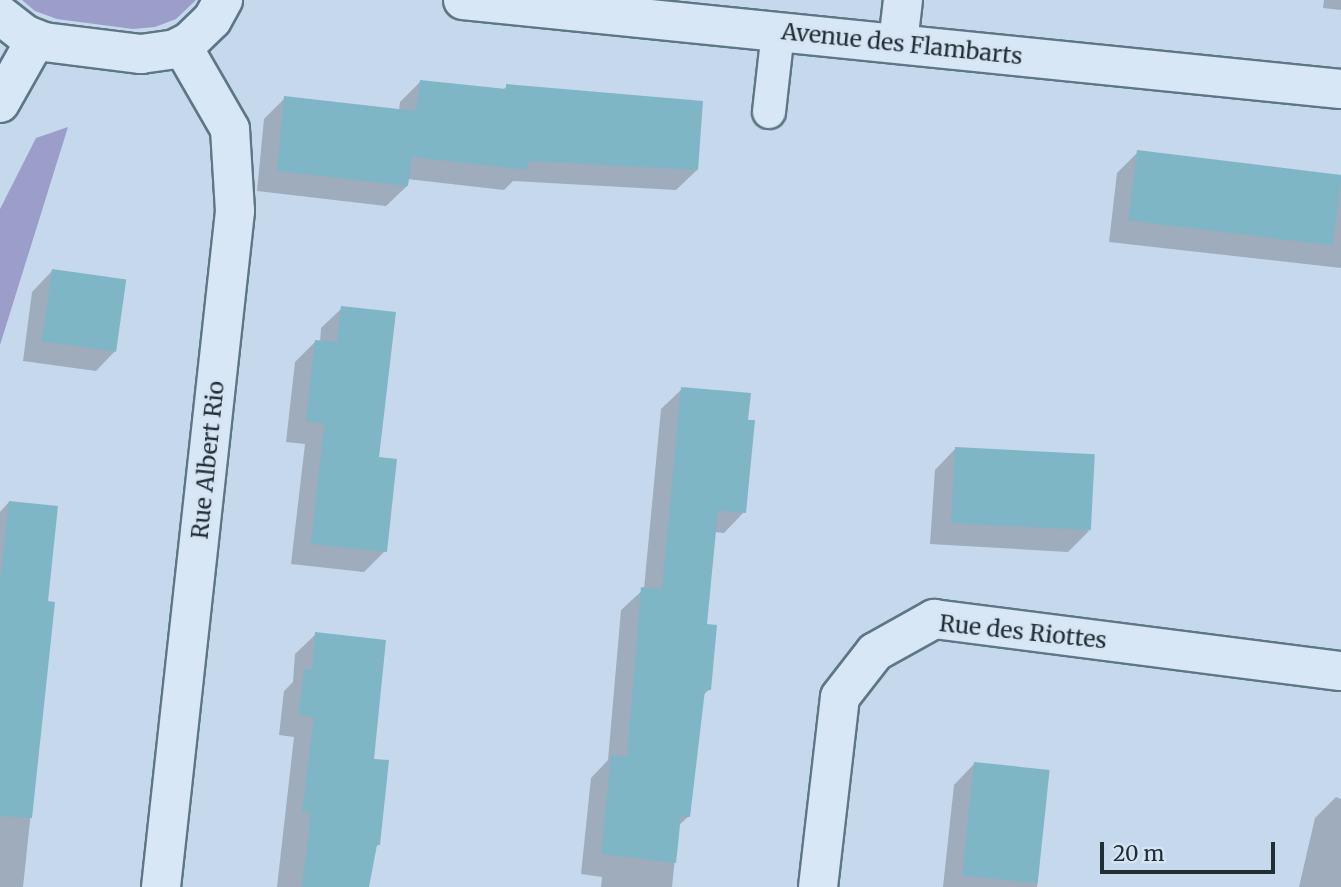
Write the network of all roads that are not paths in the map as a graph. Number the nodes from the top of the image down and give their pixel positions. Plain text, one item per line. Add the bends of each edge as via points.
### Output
1 (223, 0) edge
2 (463, 0) edge
3 (904, 0) edge
4 (0, 15) edge
5 (778, 32) junction
6 (36, 39) junction
7 (898, 43) junction
8 (182, 46) junction
9 (1341, 89) edge
10 (0, 103) edge
11 (769, 112) dead end
12 (1341, 671) edge
13 (161, 887) edge
14 (818, 887) edge

1 - 8 street via 202,31
2 - 5 street, Avenue des Flambarts
3 - 7 street
4 - 6 street
5 - 7 street, Avenue des Flambarts
5 - 11 lane
6 - 8 street via 141,54
6 - 10 street
7 - 9 street, Avenue des Flambarts
8 - 13 street, Rue Albert Rio via 230,129 235,211
12 - 14 street, Rue des Riottes via 933,619 875,652 840,697

